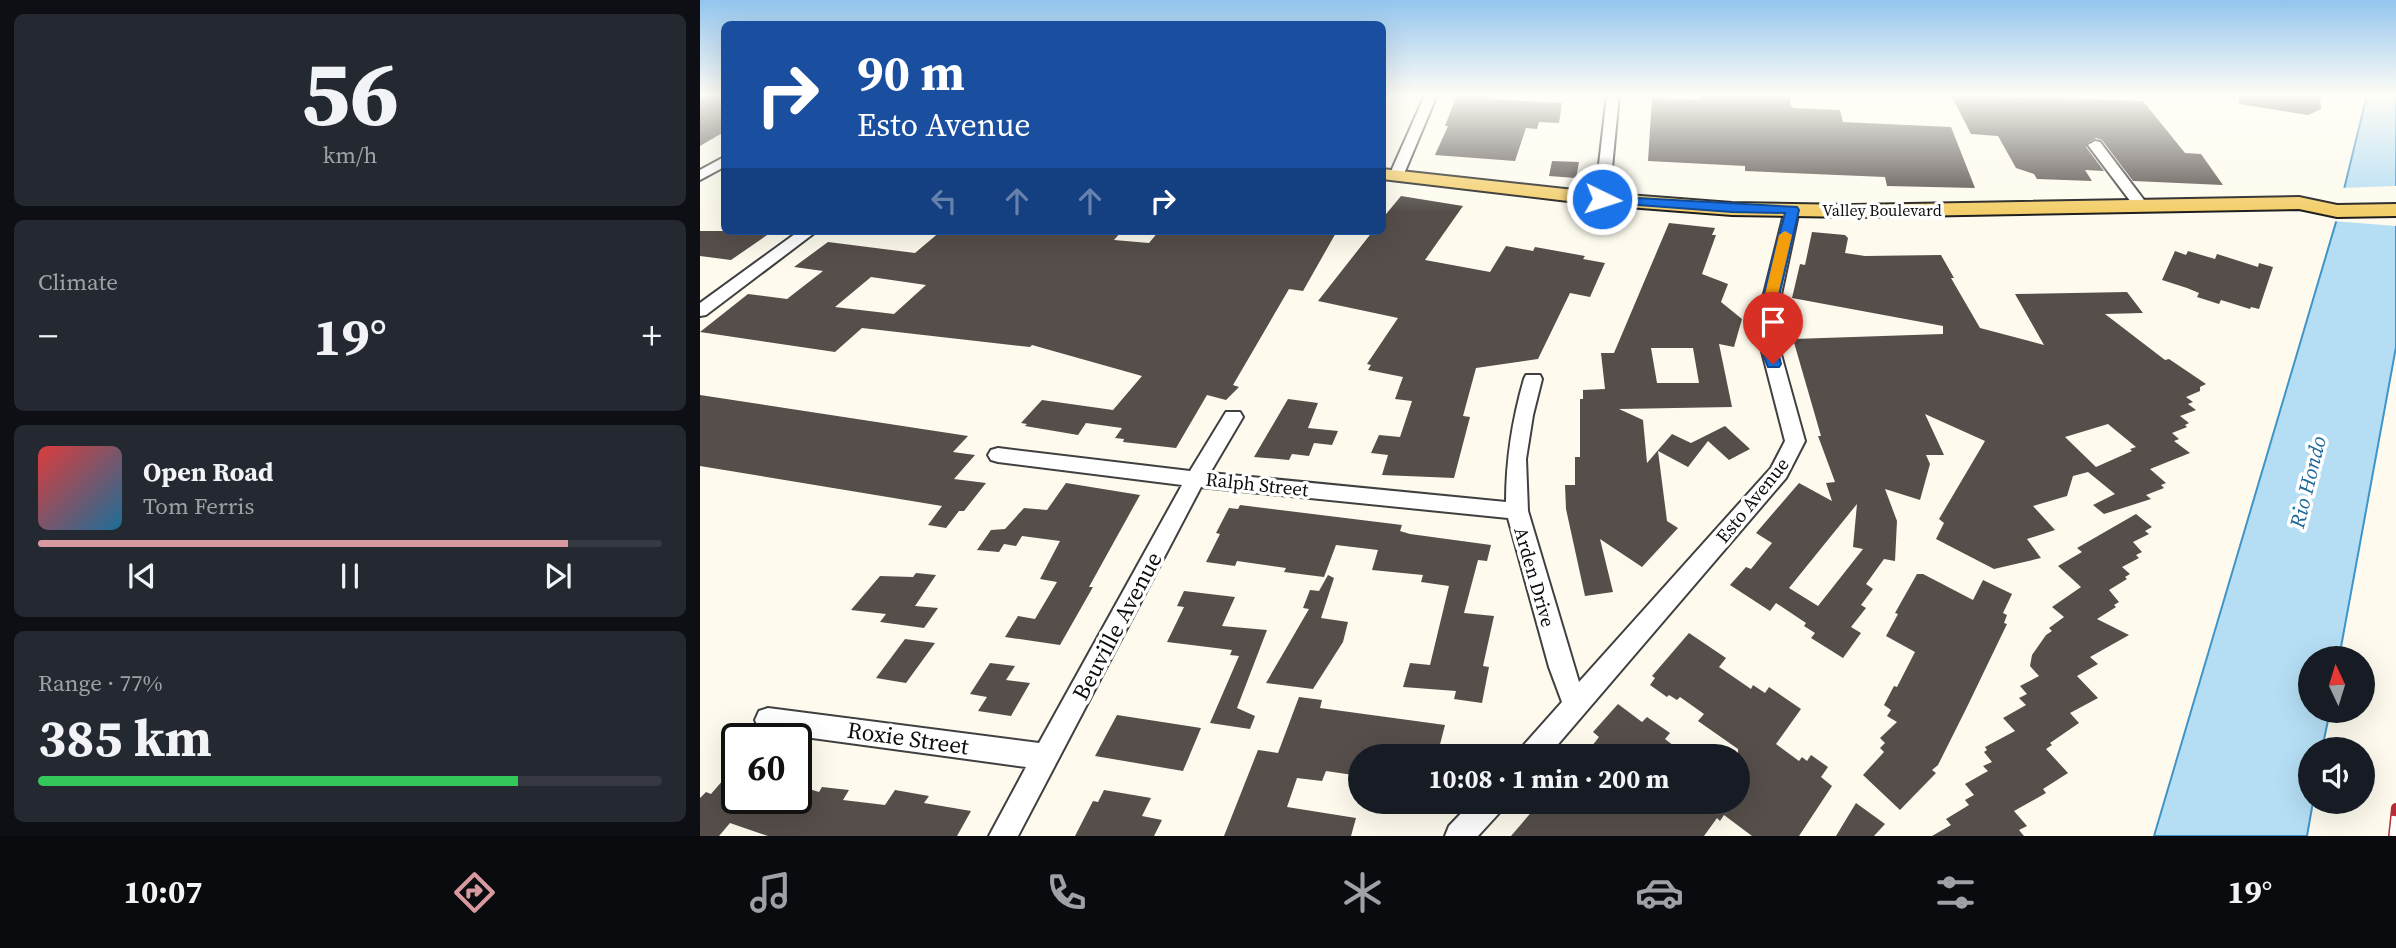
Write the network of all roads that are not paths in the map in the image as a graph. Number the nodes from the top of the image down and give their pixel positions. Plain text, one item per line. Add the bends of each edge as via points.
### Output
1 (1411, 134) edge
2 (1609, 134) edge
3 (2095, 145) dead end
4 (721, 163) edge
5 (1389, 175) edge
6 (700, 176) edge
7 (2396, 195) edge
8 (1602, 199) junction
9 (2299, 204) junction
10 (2142, 207) junction
11 (1792, 210) junction
12 (2396, 210) edge
13 (2337, 211) junction
14 (2396, 219) edge
15 (804, 235) edge
16 (700, 311) edge
17 (1533, 379) dead end
18 (1233, 417) dead end
19 (998, 455) dead end
20 (1196, 478) junction
21 (1517, 511) junction
22 (1576, 705) junction
23 (768, 720) dead end
24 (1542, 744) edge
25 (1048, 757) junction
26 (1479, 814) edge
27 (1003, 836) edge
28 (1459, 836) edge

1 - 5 street
2 - 8 street
3 - 10 street
4 - 6 street
5 - 8 main road, Valley Boulevard
7 - 9 main road, Valley Boulevard via 2314,197
8 - 11 main road, Valley Boulevard
9 - 10 main road, Valley Boulevard
9 - 13 main road, Valley Boulevard
10 - 11 main road, Valley Boulevard
11 - 22 street, Esto Avenue via 1767,318 1768,340 1795,441 1789,458
12 - 13 main road, Valley Boulevard
13 - 14 main road
15 - 16 street
17 - 21 street, Arden Drive via 1517,459
18 - 20 street, Beuville Avenue
19 - 20 street, Ralph Street
20 - 21 street, Ralph Street
20 - 25 street, Beuville Avenue
21 - 22 street, Arden Drive
22 - 24 street
23 - 25 street, Roxie Street
25 - 27 street, Beuville Avenue
26 - 28 street

